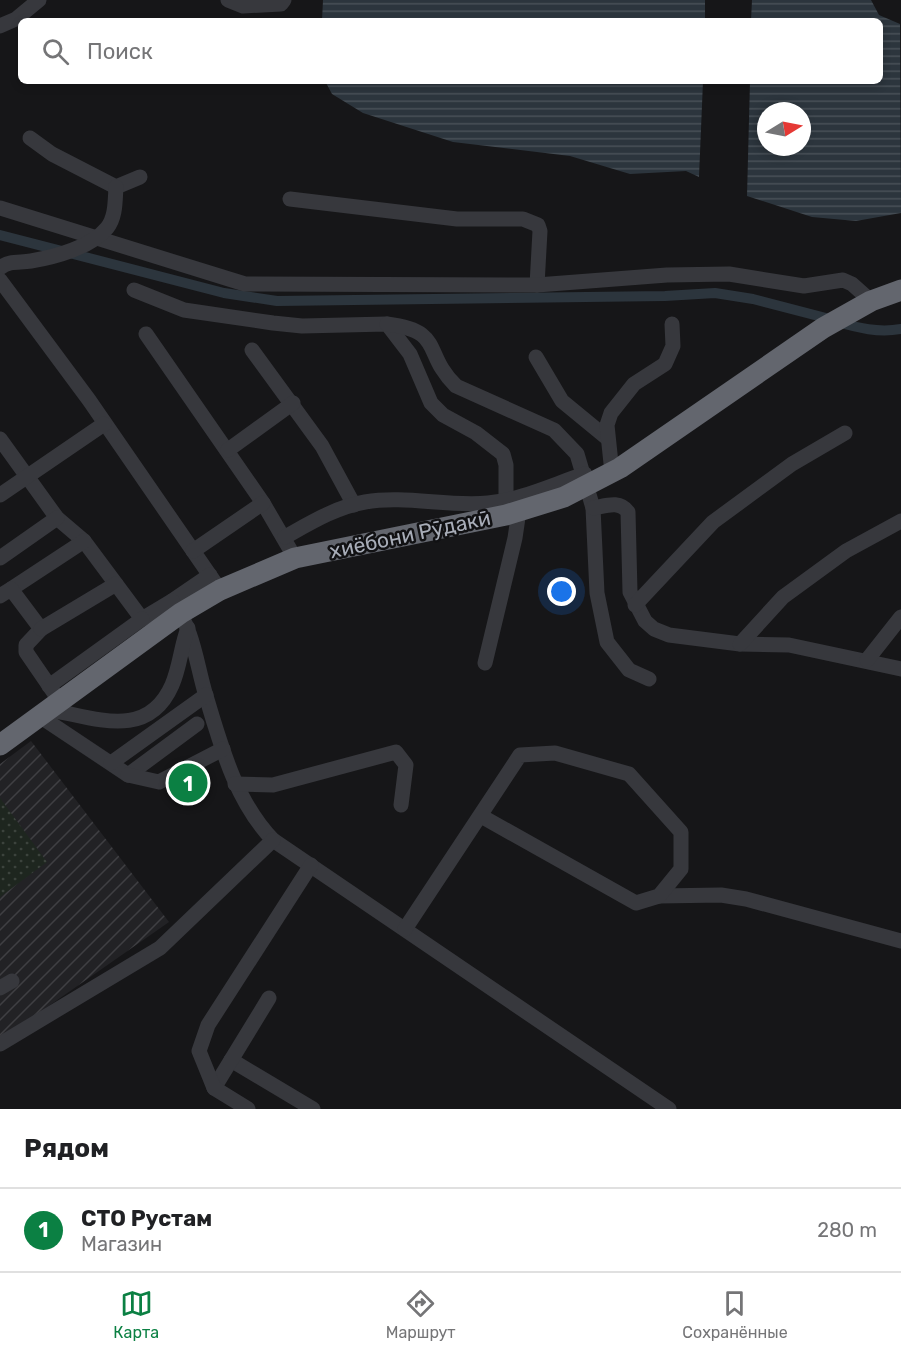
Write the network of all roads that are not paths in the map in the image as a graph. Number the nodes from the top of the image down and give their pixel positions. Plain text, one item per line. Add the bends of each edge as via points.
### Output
1 (39, 0) edge
2 (228, 0) edge
3 (284, 0) edge
4 (243, 3) edge
5 (0, 26) edge
6 (30, 138) dead end
7 (140, 177) dead end
8 (116, 187) junction
9 (290, 199) dead end
10 (0, 208) edge
11 (91, 241) junction
12 (0, 267) edge
13 (0, 280) edge
14 (537, 285) junction
15 (134, 290) dead end
16 (901, 290) edge
17 (864, 304) junction
18 (387, 324) junction
19 (672, 324) dead end
20 (146, 334) dead end
21 (252, 350) dead end
22 (536, 357) dead end
23 (293, 403) junction
24 (104, 424) junction
25 (845, 433) dead end
26 (607, 438) junction
27 (0, 439) edge
28 (228, 450) junction
29 (612, 473) junction
30 (27, 477) junction
31 (586, 480) junction
32 (0, 495) edge
33 (264, 503) junction
34 (354, 504) junction
35 (593, 508) junction
36 (510, 509) junction
37 (57, 518) junction
38 (901, 521) edge
39 (285, 537) junction
40 (84, 542) junction
41 (193, 551) junction
42 (0, 558) edge
43 (295, 558) junction
44 (215, 582) junction
45 (116, 584) junction
46 (5, 592) edge
47 (635, 605) junction
48 (180, 614) junction
49 (901, 617) edge
50 (142, 619) junction
51 (41, 629) junction
52 (740, 644) junction
53 (867, 660) junction
54 (484, 663) dead end
55 (901, 669) edge
56 (649, 679) dead end
57 (206, 695) junction
58 (50, 704) junction
59 (197, 724) dead end
60 (0, 745) edge
61 (223, 749) junction
62 (111, 763) junction
63 (128, 776) junction
64 (235, 784) junction
65 (401, 805) dead end
66 (481, 816) junction
67 (273, 840) junction
68 (311, 865) junction
69 (659, 896) junction
70 (405, 929) junction
71 (901, 941) edge
72 (269, 998) dead end
73 (0, 1044) edge
74 (231, 1060) junction
75 (214, 1088) junction
76 (248, 1109) edge
77 (313, 1109) edge
78 (669, 1109) edge

1 - 5 street via 16,19
2 - 4 street
3 - 4 street via 281,4
6 - 8 street via 52,154
7 - 8 street
8 - 11 street via 111,219
9 - 14 street via 457,219 532,222 540,231
10 - 11 street
11 - 12 street
11 - 14 street via 245,284
13 - 24 street
14 - 17 street via 667,275 729,274 804,286 843,280 852,284
15 - 18 street via 184,310 273,323
16 - 17 highway, хиёбони Рӯдакӣ
17 - 29 highway, хиёбони Рӯдакӣ
18 - 31 street via 420,332 444,375 456,386 554,430 577,454
18 - 36 street via 410,354 431,403 503,454
19 - 26 street via 670,356 658,370 634,384 611,413
20 - 28 street
21 - 23 street
22 - 26 street via 562,401
23 - 28 street
23 - 34 street via 345,483
24 - 30 street
24 - 41 street
25 - 47 street via 792,464 712,522
26 - 29 street
27 - 30 street
28 - 33 street
29 - 31 highway, хиёбони Рӯдакӣ
30 - 32 street
30 - 37 street
31 - 35 street
31 - 36 highway, хиёбони Рӯдакӣ via 564,497
33 - 39 street
33 - 41 street
34 - 36 street via 487,503
34 - 39 street
35 - 47 street via 617,504 628,512 628,578
35 - 56 street via 597,593 607,642 628,670
36 - 43 highway, хиёбони Рӯдакӣ
36 - 54 street via 515,538
37 - 40 street
37 - 42 street
38 - 52 street via 846,551 783,597
39 - 43 street
40 - 45 street
40 - 46 street
41 - 44 street
43 - 44 highway, хиёбони Рӯдакӣ
44 - 48 highway, хиёбони Рӯдакӣ
45 - 50 street
45 - 51 street
46 - 51 street
47 - 52 street via 654,629 669,635
48 - 50 street
48 - 57 street
48 - 58 highway, хиёбони Рӯдакӣ
48 - 58 street via 172,686 156,709 143,718 124,722
49 - 53 street
50 - 58 street
51 - 58 street via 25,648
52 - 53 street via 789,645
53 - 55 street
57 - 61 street
57 - 62 street
58 - 60 highway, хиёбони Рӯдакӣ
58 - 62 street
59 - 63 street
61 - 63 street via 159,782
61 - 64 street
62 - 63 street
64 - 65 street via 273,785 396,752 406,765
64 - 67 street via 249,811
66 - 69 street via 636,903
66 - 69 street via 520,756 555,753 629,774 681,832 681,869
66 - 70 street
67 - 68 street
67 - 73 street via 160,948
68 - 70 street
68 - 75 street via 208,1025 199,1051
69 - 71 street via 721,895 746,899
70 - 78 street
72 - 74 street
74 - 75 street
74 - 77 street
75 - 76 street

